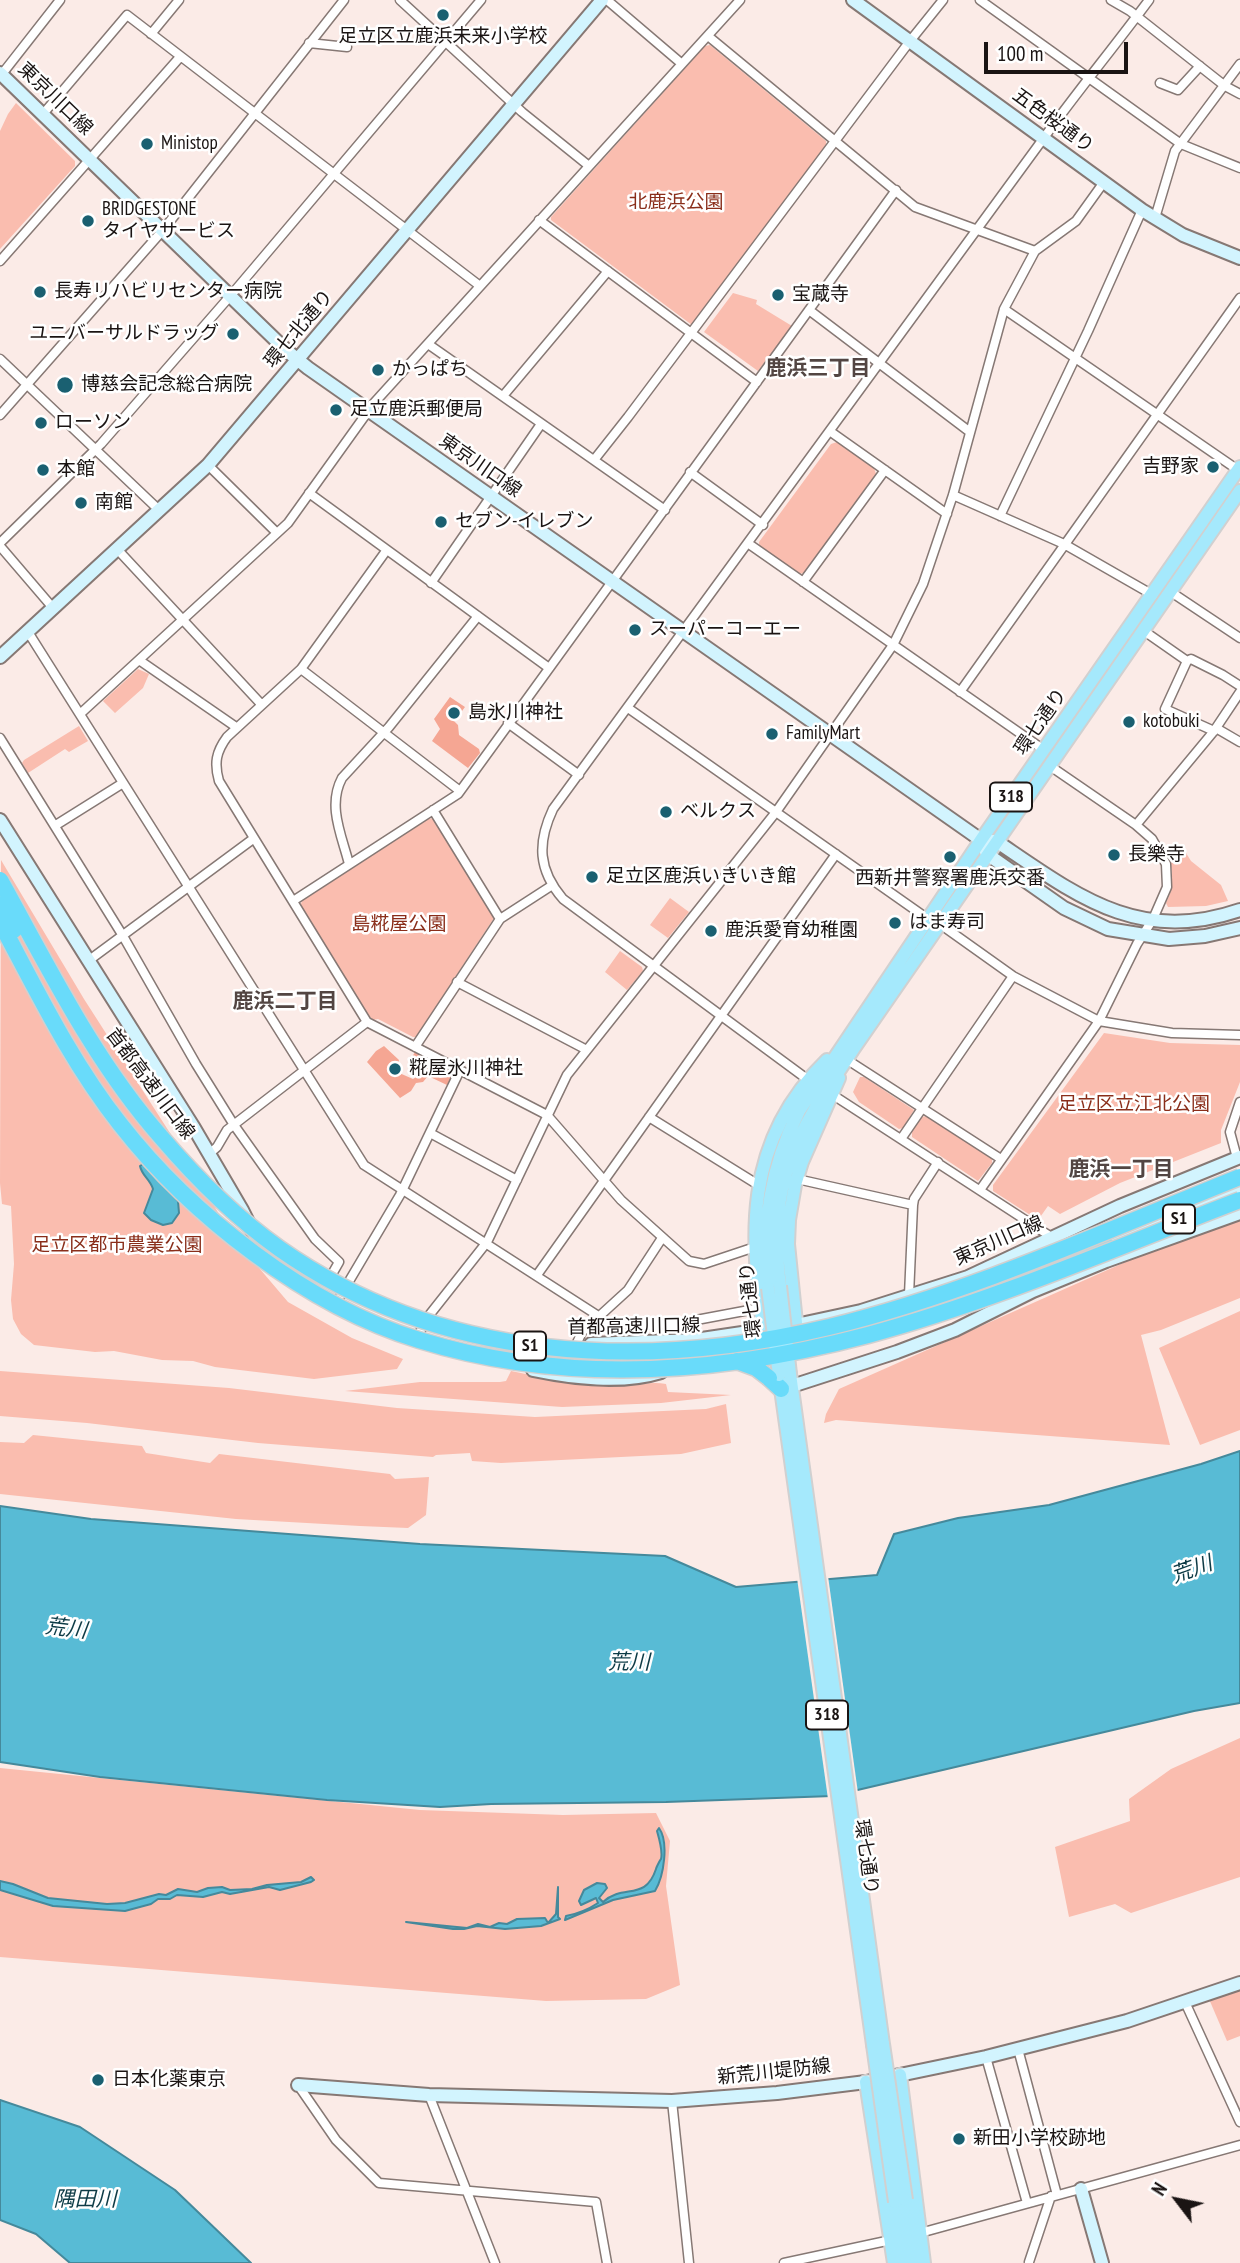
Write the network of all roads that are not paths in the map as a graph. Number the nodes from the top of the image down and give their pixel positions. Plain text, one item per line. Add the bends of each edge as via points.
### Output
1 (60, 0) edge
2 (179, 0) edge
3 (344, 0) edge
4 (400, 0) edge
5 (481, 0) edge
6 (601, 0) edge
7 (607, 0) edge
8 (740, 0) edge
9 (853, 0) edge
10 (943, 0) edge
11 (980, 0) edge
12 (1111, 0) edge
13 (1149, 0) edge
14 (1136, 17) junction
15 (151, 34) junction
16 (708, 36) junction
17 (446, 41) junction
18 (910, 41) junction
19 (309, 43) junction
20 (347, 47) dead end
21 (180, 57) junction
22 (682, 64) junction
23 (1240, 64) edge
24 (1200, 66) junction
25 (1, 74) edge
26 (1089, 78) junction
27 (1160, 83) dead end
28 (1225, 86) junction
29 (1240, 94) edge
30 (513, 104) junction
31 (254, 112) junction
32 (43, 114) junction
33 (1043, 138) junction
34 (837, 141) junction
35 (1181, 144) junction
36 (91, 160) junction
37 (589, 166) junction
38 (1240, 168) edge
39 (333, 175) junction
40 (1104, 182) junction
41 (896, 190) junction
42 (1142, 210) junction
43 (1155, 218) junction
44 (539, 220) junction
45 (163, 230) junction
46 (978, 230) junction
47 (407, 231) junction
48 (1035, 251) junction
49 (1240, 258) edge
50 (0, 261) edge
51 (608, 271) junction
52 (480, 286) junction
53 (230, 296) junction
54 (1240, 298) edge
55 (1004, 309) junction
56 (809, 310) junction
57 (691, 333) junction
58 (428, 344) junction
59 (1075, 358) junction
60 (0, 359) edge
61 (298, 360) junction
62 (880, 364) junction
63 (757, 382) junction
64 (26, 384) junction
65 (502, 396) junction
66 (368, 411) junction
67 (0, 415) edge
68 (1158, 415) junction
69 (541, 424) junction
70 (831, 432) junction
71 (970, 432) junction
72 (96, 450) junction
73 (594, 460) junction
74 (208, 465) junction
75 (1239, 468) edge
76 (885, 470) junction
77 (690, 472) junction
78 (1240, 491) edge
79 (309, 494) junction
80 (953, 495) junction
81 (491, 497) junction
82 (159, 510) junction
83 (665, 510) junction
84 (947, 514) junction
85 (1000, 516) junction
86 (763, 525) junction
87 (277, 533) junction
88 (0, 544) edge
89 (749, 544) junction
90 (1064, 544) junction
91 (117, 549) junction
92 (386, 551) junction
93 (612, 582) junction
94 (803, 582) junction
95 (430, 583) junction
96 (1171, 592) junction
97 (1153, 595) junction
98 (53, 608) junction
99 (478, 616) junction
100 (183, 620) junction
101 (1144, 631) junction
102 (28, 632) junction
103 (682, 632) junction
104 (1240, 638) edge
105 (892, 645) junction
106 (0, 657) edge
107 (139, 660) junction
108 (1187, 662) junction
109 (549, 668) junction
110 (301, 669) junction
111 (1240, 686) edge
112 (960, 692) junction
113 (1240, 692) edge
114 (261, 704) junction
115 (628, 708) junction
116 (80, 714) junction
117 (508, 723) junction
118 (236, 727) junction
119 (1215, 730) junction
120 (383, 733) junction
121 (831, 735) junction
122 (0, 738) edge
123 (1240, 742) edge
124 (1044, 750) junction
125 (1050, 766) junction
126 (579, 775) junction
127 (123, 783) junction
128 (460, 791) junction
129 (433, 810) junction
130 (776, 812) junction
131 (0, 820) edge
132 (56, 825) junction
133 (1136, 825) junction
134 (254, 839) junction
135 (981, 840) junction
136 (996, 841) junction
137 (836, 854) junction
138 (988, 854) junction
139 (349, 864) junction
140 (0, 880) edge
141 (551, 886) junction
142 (188, 887) junction
143 (293, 901) junction
144 (0, 905) edge
145 (1240, 910) edge
146 (500, 919) junction
147 (1153, 919) junction
148 (0, 922) edge
149 (934, 922) junction
150 (1240, 928) edge
151 (123, 936) junction
152 (1142, 936) junction
153 (88, 961) junction
154 (653, 965) junction
155 (1013, 976) junction
156 (457, 982) junction
157 (720, 1016) junction
158 (1099, 1021) junction
159 (367, 1022) junction
160 (1240, 1035) edge
161 (845, 1042) junction
162 (415, 1047) junction
163 (585, 1049) junction
164 (843, 1063) junction
165 (304, 1070) junction
166 (460, 1070) junction
167 (807, 1079) junction
168 (833, 1095) junction
169 (1240, 1102) edge
170 (922, 1109) junction
171 (547, 1115) junction
172 (649, 1117) junction
173 (234, 1125) junction
174 (430, 1133) junction
175 (901, 1139) junction
176 (209, 1154) junction
177 (1239, 1158) edge
178 (1001, 1159) junction
179 (937, 1162) junction
180 (1240, 1177) edge
181 (797, 1179) junction
182 (517, 1180) junction
183 (604, 1180) junction
184 (760, 1186) junction
185 (403, 1190) junction
186 (981, 1190) junction
187 (1240, 1195) edge
188 (913, 1205) junction
189 (242, 1210) junction
190 (1240, 1213) edge
191 (662, 1238) junction
192 (1053, 1238) junction
193 (487, 1242) junction
194 (1119, 1242) junction
195 (755, 1247) junction
196 (1059, 1260) junction
197 (1106, 1261) junction
198 (537, 1275) junction
199 (331, 1276) junction
200 (348, 1285) junction
201 (774, 1287) junction
202 (909, 1295) junction
203 (333, 1308) junction
204 (760, 1308) junction
205 (600, 1317) junction
206 (427, 1318) junction
207 (390, 1320) junction
208 (796, 1325) junction
209 (763, 1329) junction
210 (798, 1342) junction
211 (414, 1343) junction
212 (576, 1345) junction
213 (766, 1346) junction
214 (685, 1363) junction
215 (784, 1384) junction
216 (1240, 1983) edge
217 (1185, 2002) junction
218 (1018, 2049) junction
219 (986, 2057) junction
220 (900, 2075) junction
221 (866, 2082) junction
222 (299, 2085) joint
223 (429, 2095) junction
224 (672, 2101) junction
225 (1240, 2122) edge
226 (1240, 2145) edge
227 (467, 2189) junction
228 (1081, 2189) junction
229 (1054, 2195) junction
230 (901, 2201) junction
231 (1027, 2203) junction
232 (920, 2233) junction
233 (891, 2240) junction
234 (817, 2259) edge
235 (1029, 2262) edge
236 (495, 2263) edge
237 (607, 2263) edge
238 (690, 2263) edge
239 (784, 2263) edge
240 (894, 2263) edge
241 (903, 2263) edge
242 (915, 2263) edge
243 (924, 2263) edge
244 (1102, 2263) edge

1 - 25 street
2 - 15 street
3 - 19 street
4 - 17 street
5 - 17 street
6 - 30 street, 環七北通り
7 - 22 street
8 - 16 street
9 - 18 street, 五色桜通り
10 - 18 street
11 - 26 street
12 - 14 street
13 - 14 street
14 - 24 street
14 - 26 street
15 - 21 street
15 - 32 street via 128,15
16 - 22 street
16 - 34 street
17 - 30 street
17 - 39 street
18 - 33 street, 五色桜通り
18 - 34 street
19 - 20 street
19 - 31 street
21 - 31 street
21 - 36 street
22 - 37 street
23 - 28 street
24 - 27 street via 1178,90
24 - 28 street
25 - 32 street, 東京川口線
26 - 33 street
26 - 35 street
28 - 29 street
28 - 35 street
30 - 37 street
30 - 47 street, 環七北通り
31 - 39 street
31 - 45 street
32 - 36 street, 東京川口線
33 - 40 street, 五色桜通り
33 - 46 street
34 - 41 street
34 - 57 street
35 - 38 street
35 - 43 street
36 - 45 street, 東京川口線
36 - 50 street
37 - 44 street
39 - 47 street
39 - 53 street
40 - 42 street, 五色桜通り
40 - 48 street via 1076,221
41 - 46 street via 915,207
41 - 56 street
42 - 43 street, 五色桜通り
42 - 59 street
43 - 49 street, 五色桜通り
44 - 51 street
44 - 52 street
45 - 53 street, 東京川口線
45 - 64 street
46 - 48 street
46 - 62 street
47 - 52 street
47 - 61 street, 環七北通り
48 - 55 street
51 - 57 street
51 - 65 street
52 - 58 street
53 - 61 street, 東京川口線
53 - 72 street
54 - 68 street
55 - 59 street
55 - 71 street
56 - 62 street
56 - 63 street
57 - 63 street
57 - 73 street
58 - 65 street
58 - 66 street
59 - 68 street
59 - 85 street
60 - 64 street
61 - 66 street, 東京川口線
61 - 74 street, 環七北通り
62 - 70 street
62 - 71 street
63 - 77 street
64 - 67 street
64 - 72 street
65 - 69 street
66 - 79 street
66 - 81 street, 東京川口線
68 - 75 street
68 - 90 street
69 - 73 street
69 - 81 street
70 - 76 street
70 - 86 street
71 - 80 street
72 - 82 street
72 - 88 street
73 - 83 street
74 - 82 street, 環七北通り
74 - 87 street
75 - 97 main road, 環七通り / 318
76 - 84 street
76 - 94 street
77 - 83 street
77 - 86 street
78 - 96 main road, 環七通り / 318
79 - 87 street
79 - 92 street
80 - 84 street
80 - 85 street
81 - 93 street, 東京川口線
81 - 95 street
82 - 91 street, 環七北通り
83 - 93 street
84 - 105 street via 923,584
85 - 90 street
86 - 89 street
87 - 100 street
88 - 98 street
89 - 94 street
89 - 103 street
90 - 97 street
90 - 112 street
91 - 98 street, 環七北通り
91 - 100 street
92 - 95 street
92 - 110 street
93 - 103 street, 東京川口線
93 - 109 street
94 - 105 street
95 - 99 street
96 - 101 main road, 環七通り / 318
96 - 104 street
97 - 124 main road, 環七通り / 318
98 - 102 street, 環七北通り
99 - 109 street
99 - 120 street
100 - 107 street
100 - 114 street
101 - 108 street
101 - 125 main road, 環七通り / 318
102 - 106 street, 環七北通り
102 - 116 street
103 - 115 street
103 - 121 street, 東京川口線
105 - 112 street
105 - 121 street
107 - 116 street
107 - 118 street
108 - 111 street via 1200,663
108 - 119 street via 1165,709
109 - 117 street
110 - 114 street
110 - 120 street
112 - 124 street
113 - 119 street
114 - 118 street
115 - 126 street
115 - 130 street
116 - 127 street
117 - 126 street
117 - 128 street
118 - 134 street via 220,748 216,772
119 - 123 street
119 - 133 street
120 - 128 street
120 - 139 street via 336,789 335,813
121 - 130 street
121 - 135 street, 東京川口線
122 - 132 street
124 - 135 main road, 環七通り / 318
125 - 133 street
125 - 136 main road, 環七通り / 318
126 - 141 street via 554,809 543,837 543,861
127 - 132 street
127 - 142 street
128 - 129 street
129 - 139 street
129 - 146 street
130 - 137 street
130 - 154 street
131 - 153 street
132 - 151 street
133 - 147 street via 1152,839 1166,864 1167,887
134 - 142 street
134 - 143 street
135 - 136 street
135 - 138 street, 東京川口線
135 - 149 main road, 環七通り / 318
136 - 138 main road, 環七通り / 318
136 - 147 street via 1086,900
137 - 149 street
137 - 157 street
138 - 149 main road, 環七通り / 318
138 - 152 street via 1075,915
139 - 143 street
140 - 180 highway, 首都高速川口線 / S1, bridge via 104,1062 158,1134 224,1204 279,1248 355,1293 403,1314 471,1334 540,1348 639,1352 713,1346 826,1327 956,1289
141 - 146 street
141 - 154 street via 570,906
142 - 151 street
142 - 165 street
143 - 159 street
144 - 207 highway, bridge via 90,1066 160,1158 200,1199 269,1254 349,1302
145 - 147 street via 1195,920
146 - 156 street
147 - 152 street
148 - 187 highway, 首都高速川口線 / S1, bridge via 82,1072 167,1179 229,1234 292,1279 372,1322 442,1347 582,1369 649,1369 772,1356 928,1317
149 - 155 street
149 - 161 main road, 環七通り / 318
149 - 164 main road, 環七通り / 318
150 - 152 street via 1169,939
151 - 153 street
151 - 173 street
152 - 158 street
153 - 176 street
154 - 157 street
154 - 163 street
155 - 158 street
155 - 170 street
156 - 162 street
156 - 163 street
157 - 167 street
157 - 172 street
158 - 160 street via 1172,1033
158 - 178 street
159 - 162 street
159 - 165 street
161 - 167 main road, 318
161 - 201 main road, 環七通り / 318 via 799,1111 773,1176 765,1223
162 - 166 street
163 - 171 street
164 - 168 main road, 318
164 - 170 street
164 - 201 main road, 環七通り / 318 via 798,1138 786,1170 776,1224
165 - 173 street
165 - 185 street via 363,1165
166 - 171 street
166 - 174 street
167 - 184 main road, 318 via 771,1141
168 - 175 street
168 - 181 main road, 318
169 - 177 street via 1230,1132
170 - 175 street
170 - 178 street
171 - 182 street
171 - 183 street
172 - 183 street
172 - 184 street
173 - 176 street
173 - 199 street via 315,1239 339,1262
174 - 182 street
174 - 185 street
175 - 179 street
176 - 189 street
177 - 192 street, 東京川口線
178 - 186 street
179 - 186 street
179 - 188 street
181 - 188 street
181 - 208 main road, 318 via 788,1244
182 - 193 street
183 - 191 street
183 - 198 street
184 - 195 main road, 318
185 - 193 street
185 - 200 street
186 - 192 street
187 - 194 highway, S1, bridge
187 - 196 street, 東京川口線
188 - 202 street
189 - 199 street, 東京川口線 via 278,1244
189 - 203 street, 東京川口線 via 255,1237 281,1267
190 - 197 street
191 - 195 street via 685,1258 700,1264
191 - 205 street via 628,1290
192 - 202 street, 東京川口線 via 968,1277
193 - 198 street
193 - 206 street
194 - 196 highway, S1
194 - 197 highway
195 - 204 main road, 318
196 - 210 street, 東京川口線 via 908,1314
197 - 215 street via 955,1330 897,1352
198 - 205 street
199 - 200 street, 東京川口線
200 - 203 street
200 - 206 street, 東京川口線
201 - 215 main road, 環七通り / 318, bridge
202 - 208 street, 東京川口線
203 - 211 street, 東京川口線
204 - 205 street via 655,1326 608,1325
204 - 209 main road, 318
205 - 212 street via 582,1332
206 - 211 street
206 - 212 street, 東京川口線 via 521,1340
207 - 214 highway, bridge via 437,1341 510,1357 580,1365
207 - 215 highway, bridge via 446,1338 527,1355 615,1362 730,1358
208 - 209 street, 東京川口線
208 - 210 main road, 318
209 - 212 street, 東京川口線 via 695,1340
209 - 213 main road, 318
210 - 213 street, 東京川口線
211 - 214 street, 東京川口線 via 461,1357 559,1375 634,1378
213 - 214 street, 東京川口線
215 - 230 main road, 環七通り / 318, bridge
216 - 217 street, 新荒川堤防線
217 - 218 street, 新荒川堤防線
217 - 225 street
218 - 219 street, 新荒川堤防線
218 - 229 street
219 - 220 street, 新荒川堤防線
219 - 231 street
220 - 221 street, 新荒川堤防線
220 - 232 main road
221 - 224 street, 新荒川堤防線
221 - 233 main road
222 - 223 street, 新荒川堤防線
222 - 227 street via 336,2140 379,2183
223 - 224 street, 新荒川堤防線
223 - 227 street
224 - 238 street
226 - 228 street
227 - 236 street
227 - 237 street via 596,2202
228 - 229 street
228 - 244 street
229 - 231 street
229 - 235 street
230 - 241 main road, 環七通り / 318
230 - 242 main road, 環七通り / 318
231 - 232 street
232 - 243 main road
233 - 234 street
233 - 240 main road
234 - 239 street

